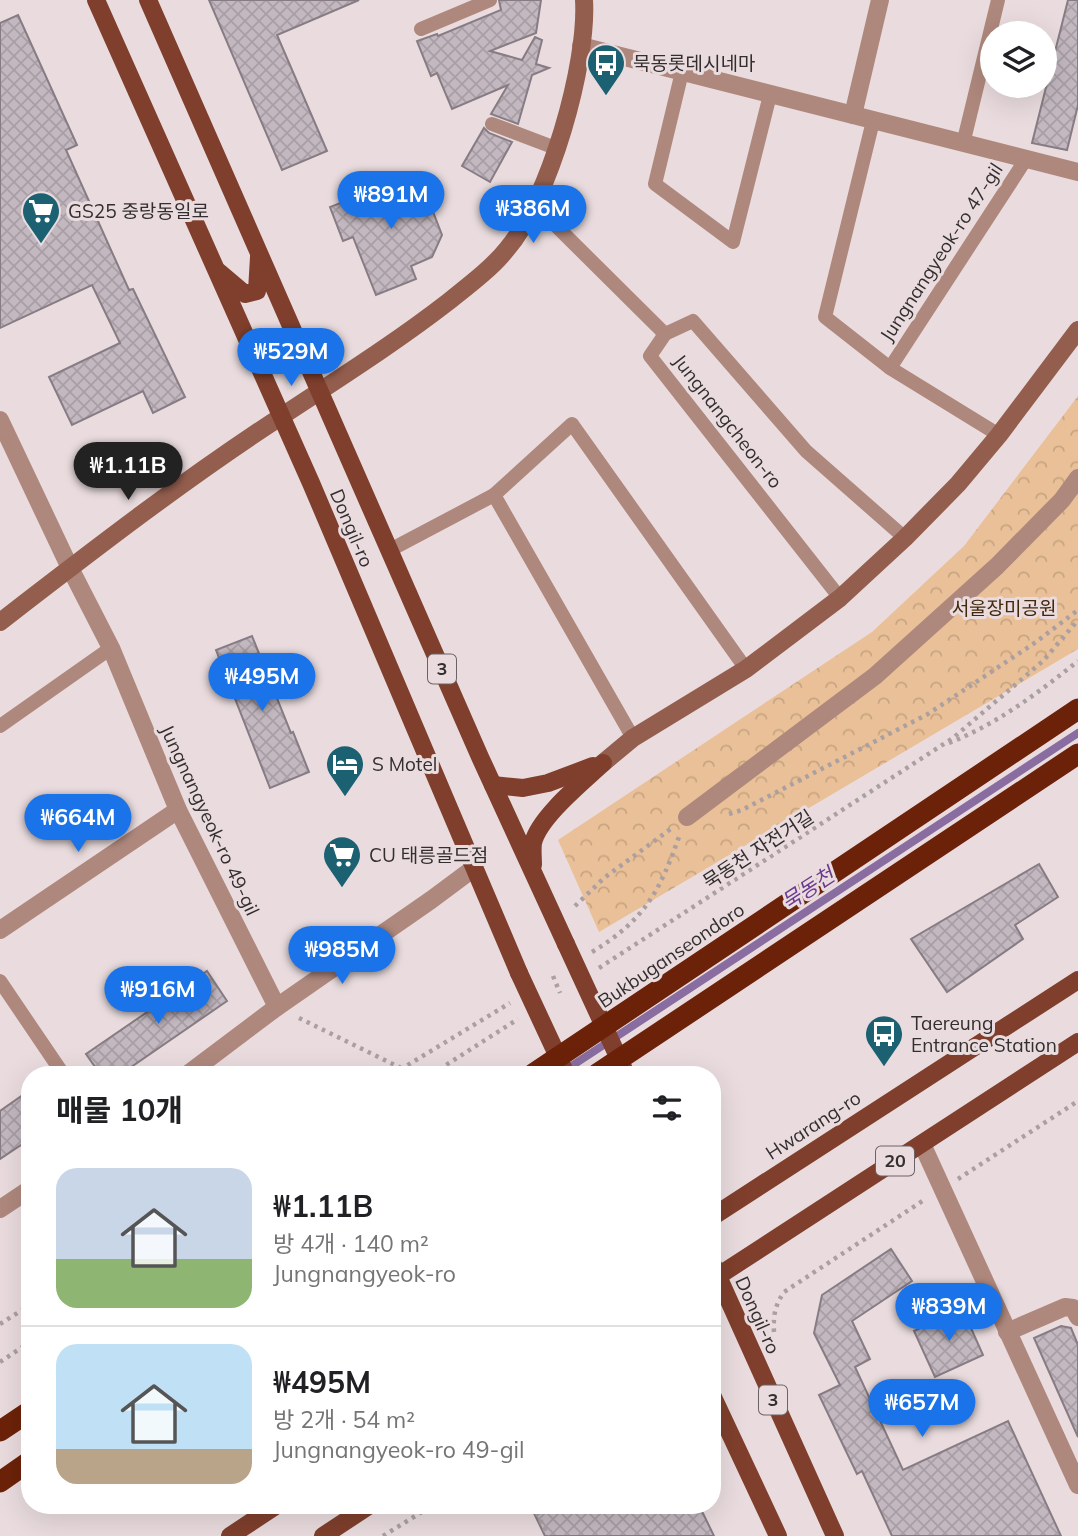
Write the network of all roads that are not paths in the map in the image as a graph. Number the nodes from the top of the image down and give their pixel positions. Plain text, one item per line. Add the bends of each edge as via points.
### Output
1 (96, 0) edge
2 (148, 0) edge
3 (491, 0) edge
4 (584, 0) edge
5 (998, 0) edge
6 (877, 1) edge
7 (421, 29) dead end
8 (581, 46) junction
9 (682, 72) junction
10 (770, 95) junction
11 (853, 115) junction
12 (873, 121) junction
13 (492, 124) dead end
14 (963, 144) junction
15 (558, 149) junction
16 (1026, 159) junction
17 (1078, 172) edge
18 (535, 205) junction
19 (259, 252) junction
20 (216, 270) junction
21 (1078, 330) edge
22 (665, 334) junction
23 (890, 368) junction
24 (320, 392) junction
25 (281, 416) junction
26 (0, 420) edge
27 (999, 435) junction
28 (1078, 478) edge
29 (494, 495) junction
30 (905, 538) junction
31 (390, 550) junction
32 (70, 568) junction
33 (840, 598) junction
34 (0, 622) edge
35 (111, 648) junction
36 (746, 669) junction
37 (1078, 709) edge
38 (0, 726) edge
39 (633, 738) junction
40 (1078, 754) edge
41 (603, 763) junction
42 (493, 785) junction
43 (178, 810) junction
44 (687, 817) road end
45 (474, 868) junction
46 (533, 872) junction
47 (0, 930) edge
48 (1078, 980) edge
49 (0, 981) edge
50 (277, 1007) junction
51 (1078, 1042) edge
52 (58, 1066) edge
53 (199, 1066) edge
54 (545, 1066) edge
55 (562, 1066) edge
56 (609, 1066) edge
57 (622, 1066) edge
58 (922, 1144) junction
59 (21, 1195) edge
60 (0, 1209) edge
61 (721, 1211) edge
62 (721, 1269) edge
63 (721, 1288) edge
64 (1078, 1317) edge
65 (1007, 1332) junction
66 (721, 1414) edge
67 (21, 1418) edge
68 (0, 1432) edge
69 (21, 1467) edge
70 (0, 1482) edge
71 (1078, 1485) edge
72 (263, 1514) edge
73 (356, 1514) edge
74 (230, 1536) edge
75 (323, 1536) edge
76 (778, 1536) edge
77 (835, 1536) edge

1 - 20 main road, Dongil-ro
2 - 19 main road, Dongil-ro / 3
3 - 7 lane
4 - 8 street
5 - 14 lane, Jungnangyeok-ro 47-gil
6 - 11 street
8 - 9 street, Jungnangyeok-ro 47-gil
8 - 15 street
9 - 10 street, Jungnangyeok-ro 47-gil
9 - 10 lane via 655,184 733,242
10 - 11 street, Jungnangyeok-ro 47-gil
11 - 12 street, Jungnangyeok-ro 47-gil
12 - 14 street, Jungnangyeok-ro 47-gil
12 - 23 lane via 825,317
13 - 15 lane
14 - 16 street, Jungnangyeok-ro 47-gil
15 - 18 street
16 - 17 street, Jungnangyeok-ro 47-gil
16 - 23 lane, Jungnangyeok-ro 47-gil
18 - 22 lane
18 - 24 street via 508,249 465,289
19 - 20 main road via 257,291 245,294
19 - 24 main road, Dongil-ro / 3
20 - 25 main road, Dongil-ro
21 - 27 street
22 - 30 lane, Jungnangcheon-ro via 693,321 806,451
22 - 33 lane, Jungnangcheon-ro via 650,356
23 - 27 lane
24 - 25 street
24 - 31 main road, Dongil-ro / 3
25 - 32 street
25 - 45 main road, Dongil-ro
26 - 32 street, Jungnangyeok-ro 49-gil
27 - 30 street
28 - 44 street via 997,566 875,676
29 - 31 lane, Dongil-ro
29 - 36 lane, Dongil-ro via 572,424
29 - 39 lane
30 - 33 street
31 - 42 main road, Dongil-ro / 3
32 - 34 street
32 - 35 street, Jungnangyeok-ro 49-gil
33 - 36 street
35 - 38 lane
35 - 43 street, Jungnangyeok-ro 49-gil
36 - 39 street
37 - 54 highway, Bukbuganseondoro, bridge
39 - 41 street
40 - 56 highway, bridge
41 - 42 main road via 548,783 523,788
41 - 46 main road via 540,828 533,842
42 - 46 main road, Dongil-ro / 3
43 - 47 street
43 - 50 street, Jungnangyeok-ro 49-gil
45 - 50 street
45 - 55 main road, Dongil-ro, bridge
46 - 57 main road, Dongil-ro / 3, bridge
48 - 61 main road, Hwarang-ro
49 - 52 lane
50 - 53 street
51 - 58 main road, 20
58 - 62 main road, 20
58 - 65 street
59 - 60 street
63 - 77 main road, Dongil-ro / 3
64 - 65 street via 1073,1308 1065,1307
65 - 71 street
66 - 76 main road
67 - 68 highway
69 - 70 highway
72 - 74 main road
73 - 75 main road

